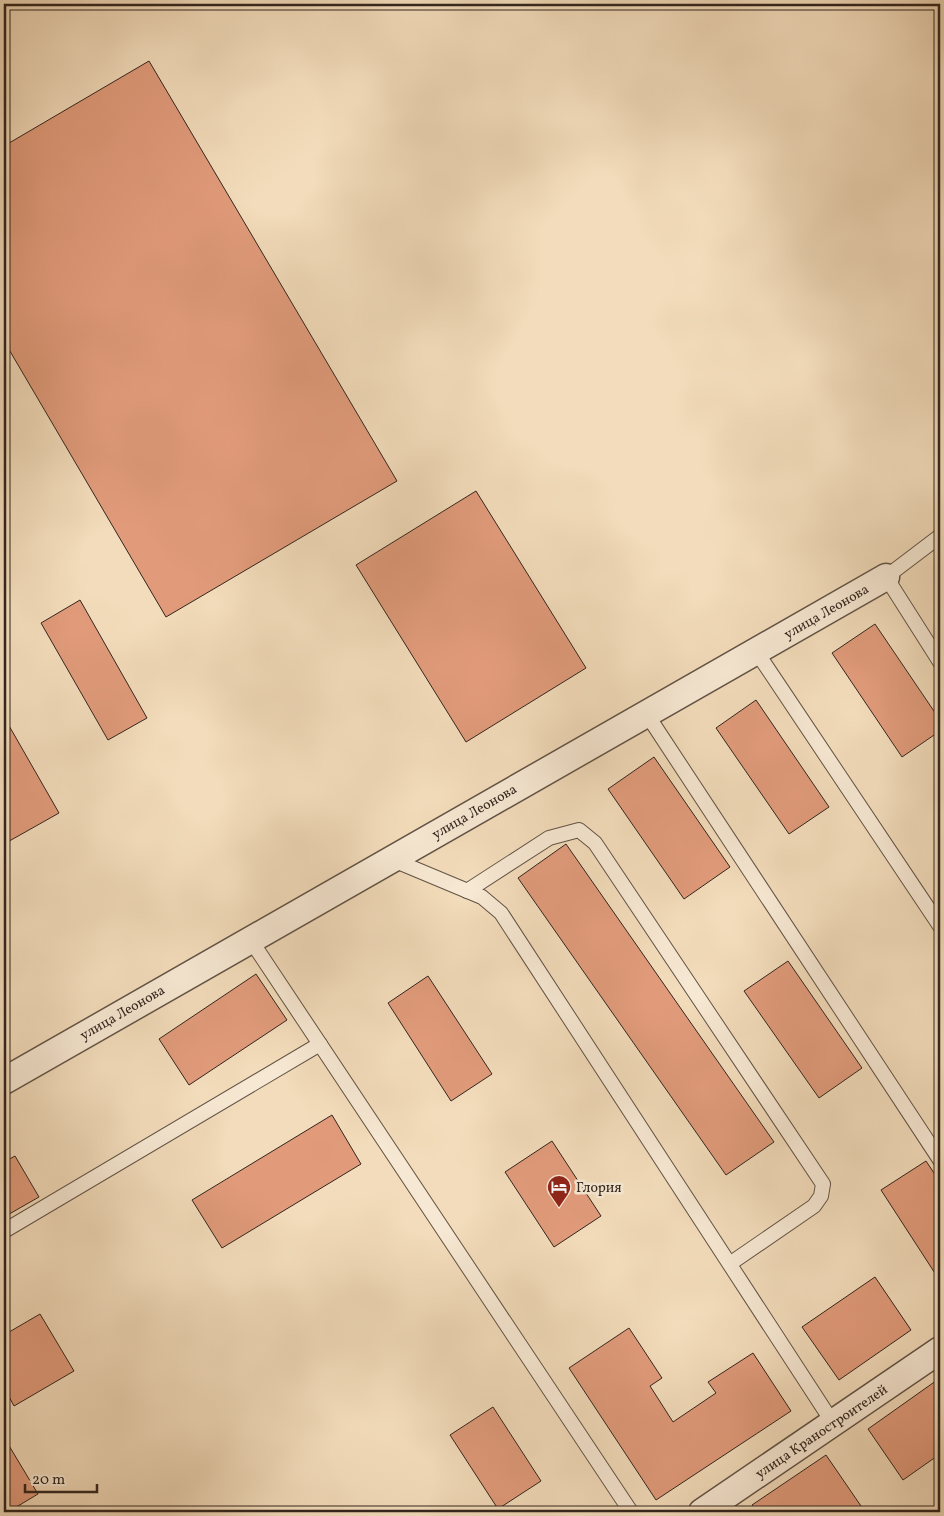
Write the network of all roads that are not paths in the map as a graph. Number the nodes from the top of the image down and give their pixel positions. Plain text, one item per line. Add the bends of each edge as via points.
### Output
1 (940, 536) edge
2 (886, 577) junction
3 (756, 651) junction
4 (940, 662) edge
5 (646, 713) junction
6 (390, 859) junction
7 (467, 891) junction
8 (940, 926) edge
9 (250, 938) junction
10 (320, 1044) junction
11 (4, 1081) edge
12 (940, 1160) edge
13 (4, 1231) edge
14 (731, 1263) junction
15 (940, 1350) edge
16 (833, 1423) junction
17 (631, 1512) edge
18 (702, 1512) edge

1 - 2 lane, улица Леонова
2 - 3 street, улица Леонова
2 - 4 lane
3 - 5 street, улица Леонова
3 - 8 lane
5 - 6 street, улица Леонова
5 - 12 lane
6 - 7 lane
6 - 9 street, улица Леонова
7 - 14 lane via 482,897 502,913
7 - 14 lane via 549,838 579,830 596,843 823,1184 822,1196 814,1206
9 - 10 lane
9 - 11 street, улица Леонова
10 - 13 lane
10 - 17 lane
14 - 16 lane
15 - 16 street, улица Краностроителей
16 - 18 street, улица Краностроителей

